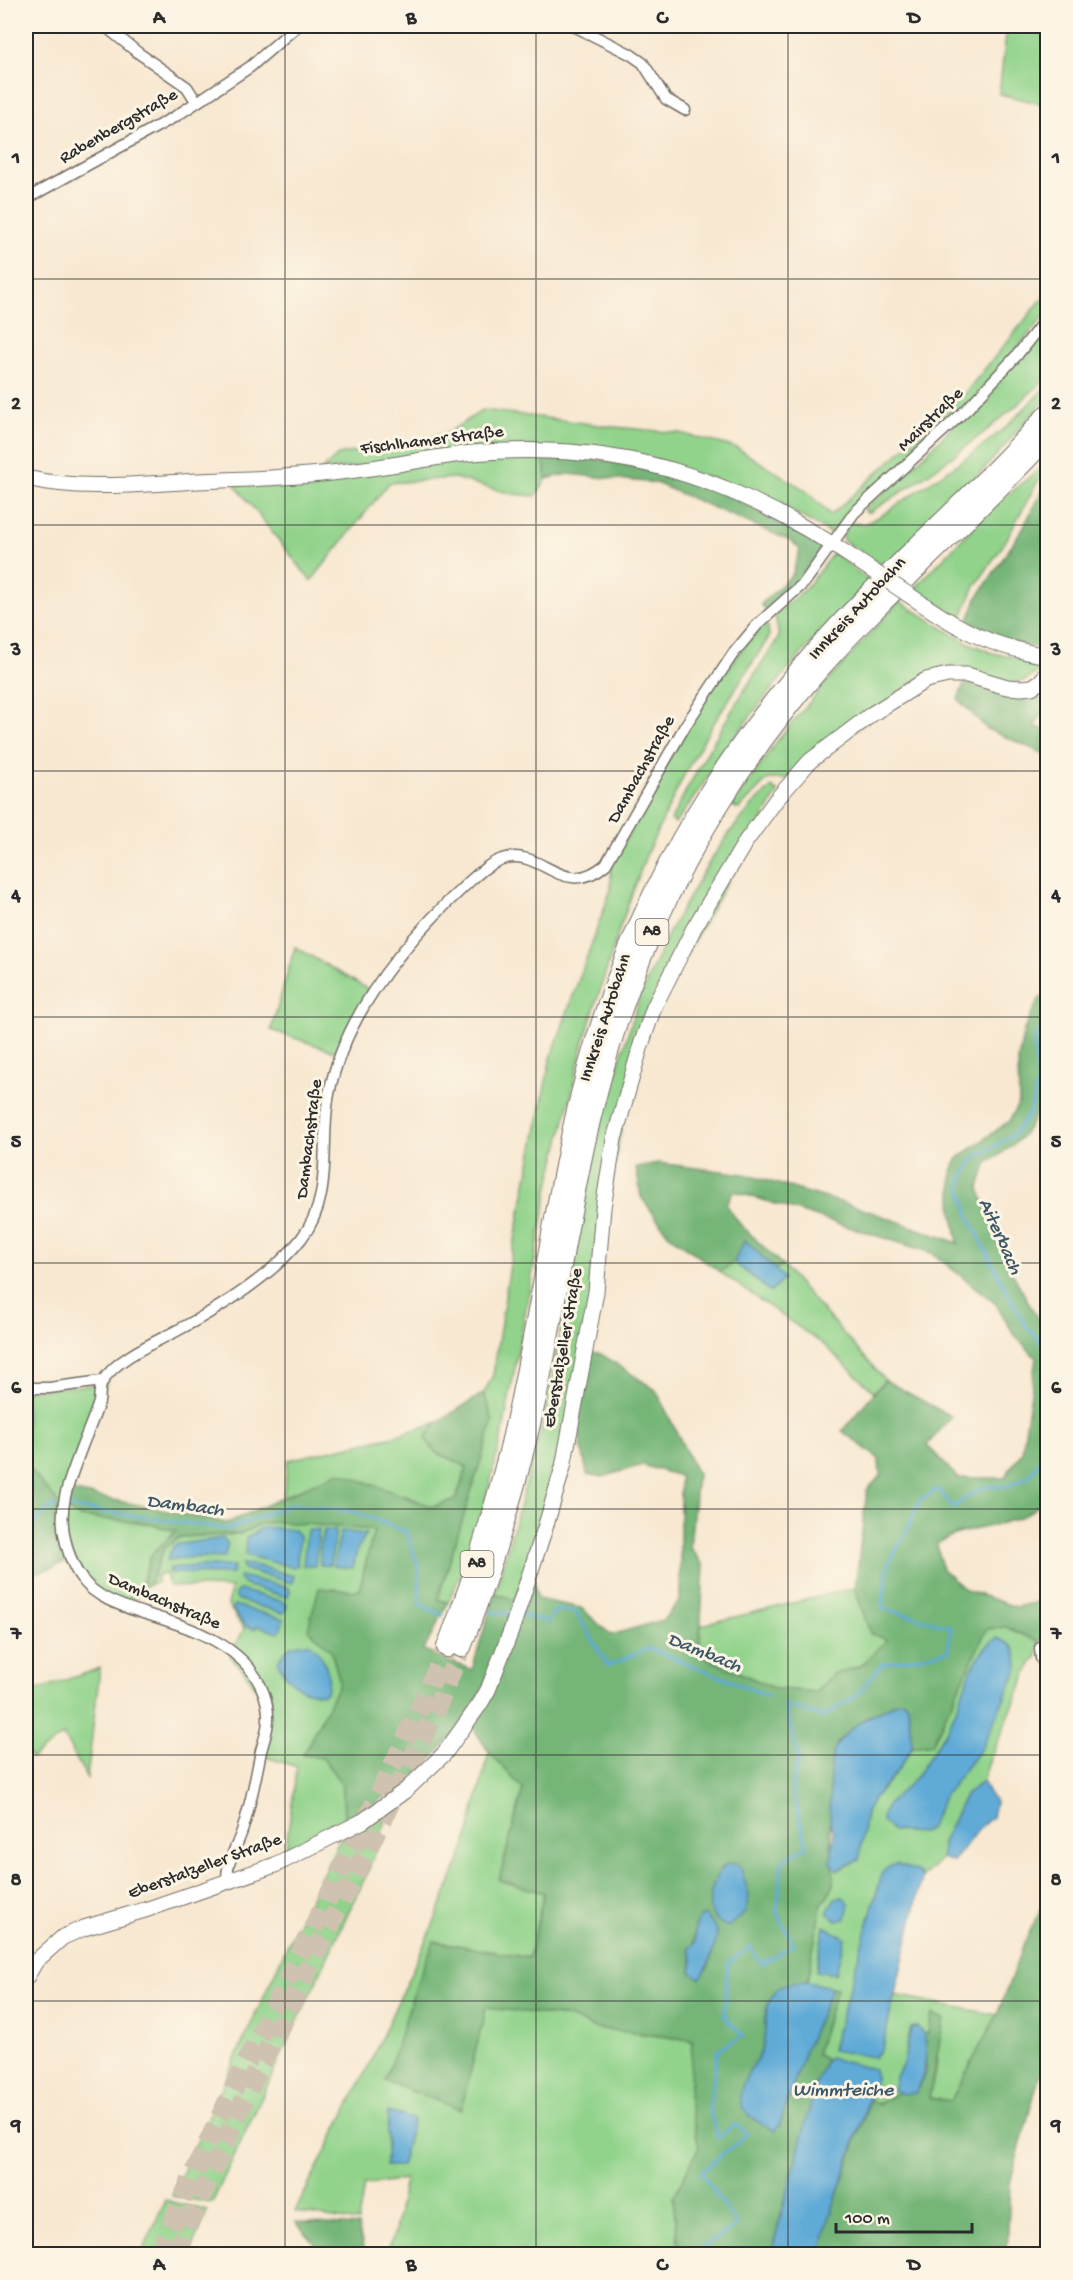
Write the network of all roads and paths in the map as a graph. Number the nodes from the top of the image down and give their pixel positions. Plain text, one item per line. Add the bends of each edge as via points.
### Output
1 (105, 26) edge
2 (297, 26) edge
3 (573, 26) edge
4 (196, 101) junction
5 (685, 110) dead end
6 (26, 199) edge
7 (1047, 316) edge
8 (1047, 414) edge
9 (1047, 436) edge
10 (26, 478) edge
11 (831, 543) junction
12 (1047, 656) edge
13 (1047, 673) edge
14 (102, 1382) junction
15 (26, 1388) edge
16 (1047, 1641) edge
17 (1047, 1670) edge
18 (227, 1882) junction
19 (26, 1978) edge
20 (1047, 2214) edge
21 (1046, 2254) edge

1 - 4 street, Rabenbergstraße via 187,87
2 - 4 street, Rabenbergstraße via 250,67
3 - 5 street via 643,63 666,99
4 - 6 street, Rabenbergstraße via 176,116
7 - 11 street, Mairstraße via 967,409 854,513
8 - 9 highway, Innkreis Autobahn / A8 via 834,632 770,706 712,787 668,865 606,1008 586,1076 509,1451 453,1650 488,1577 521,1463 601,1077 628,992 670,893 719,805 796,697 870,615
10 - 11 street, Fischlhamer Straße via 78,485 257,479 357,470 480,452 572,452 622,458 702,479 769,507
11 - 12 street, Fischlhamer Straße, bridge via 975,636
11 - 14 street, Dambachstraße via 804,583 757,625 719,673 606,864 592,875 576,878 520,858 495,862 427,924 384,976 358,1016 333,1078 321,1200 294,1248 232,1297 129,1356
13 - 18 street, Eberstalzeller Straße via 1041,682 1021,688 967,675 926,680 872,714 810,761 746,841 694,928 654,1007 641,1045 614,1139 596,1292 563,1467 522,1601 488,1690 444,1754 406,1790 363,1821 275,1865
14 - 15 street
14 - 18 street, Dambachstraße via 99,1402 62,1504 65,1542 74,1565 83,1581 118,1605 215,1640 235,1654 264,1694 268,1718 243,1828 227,1863
16 - 17 street via 1040,1648
18 - 19 street, Eberstalzeller Straße via 63,1937 36,1961
20 - 21 street

